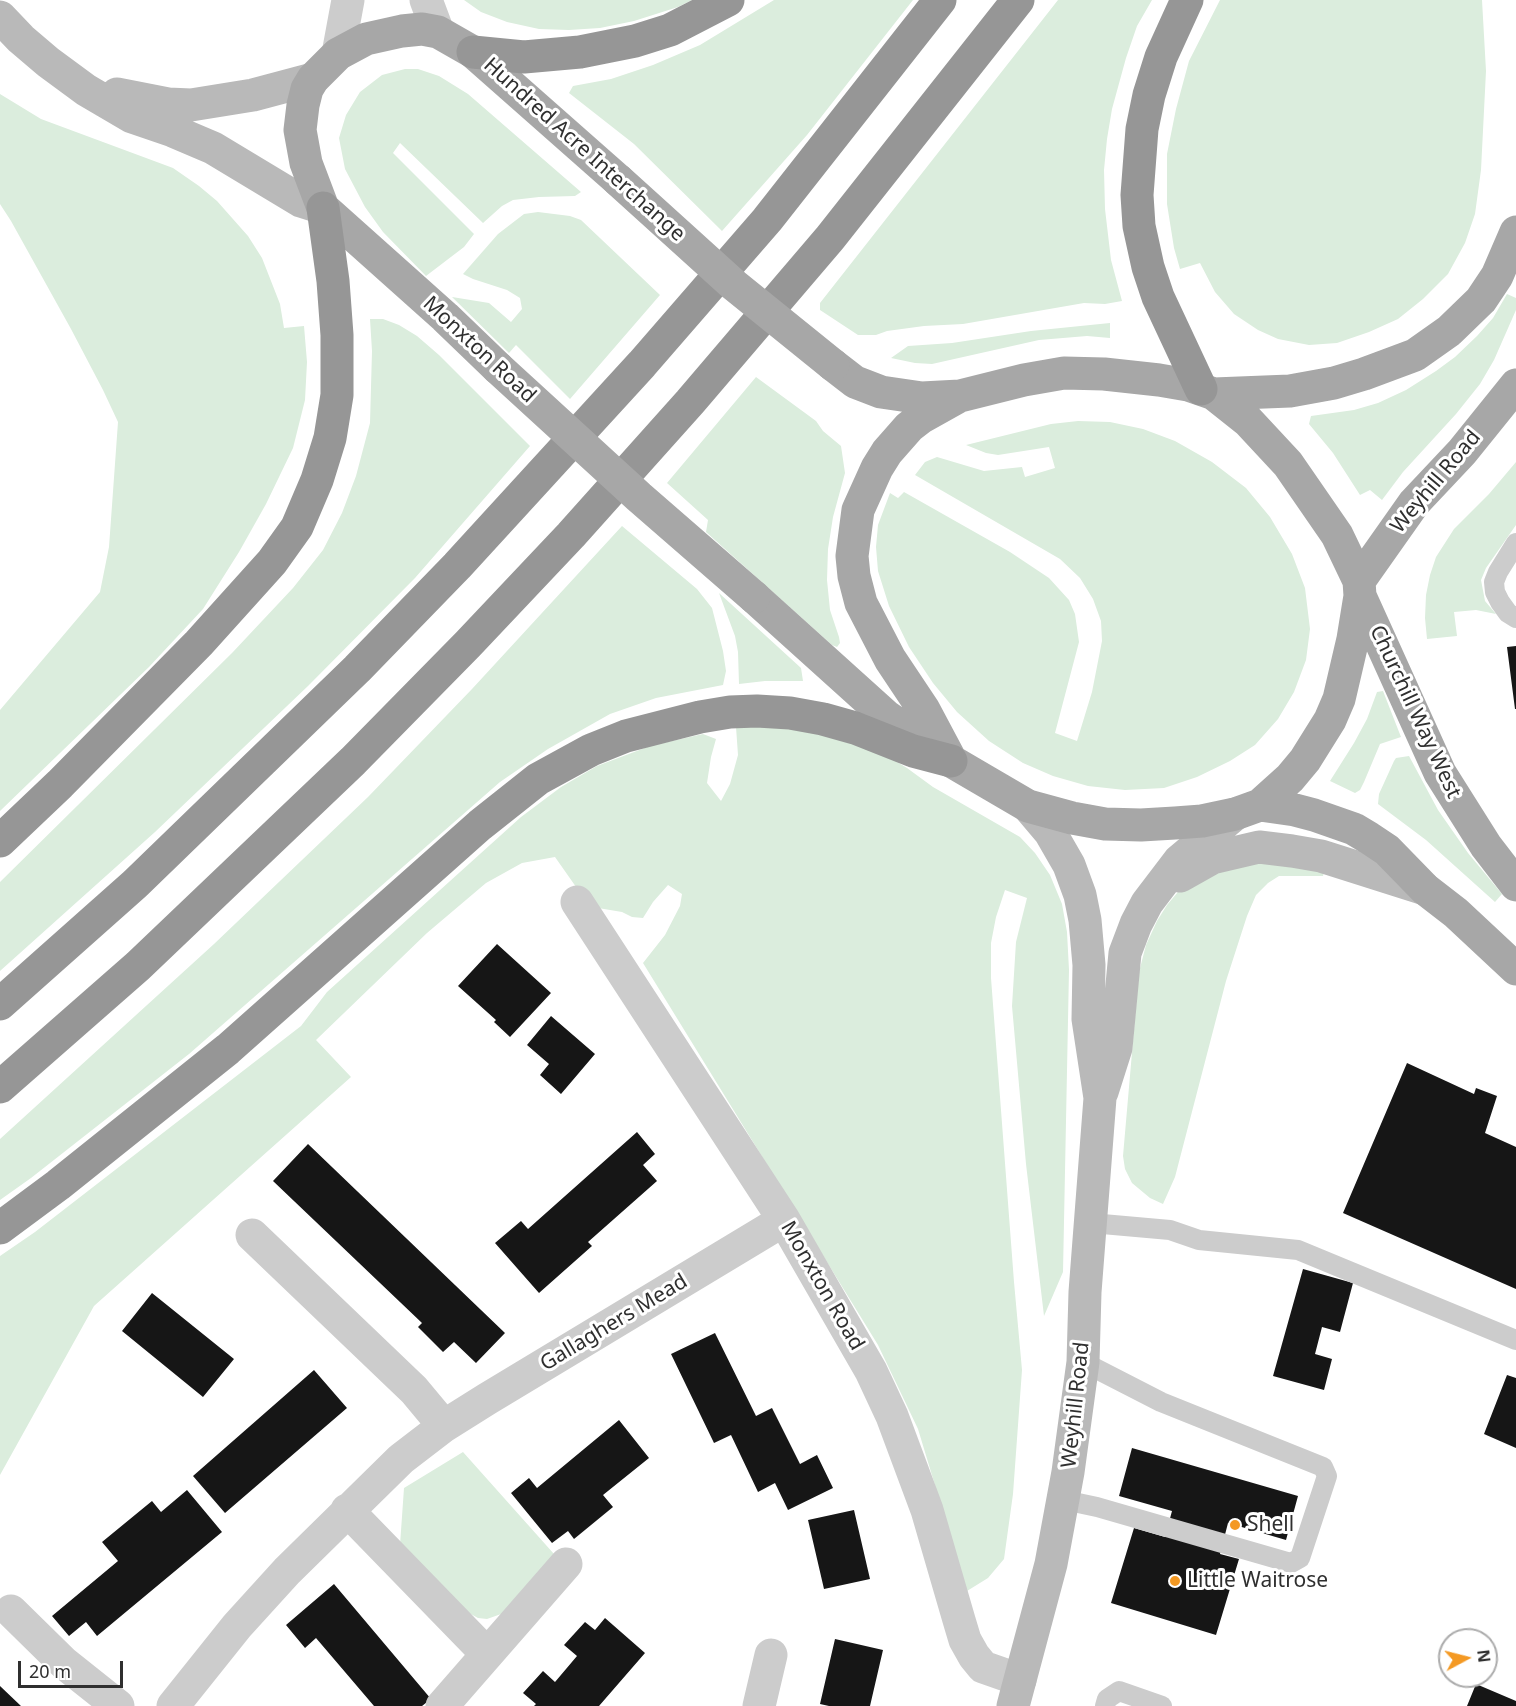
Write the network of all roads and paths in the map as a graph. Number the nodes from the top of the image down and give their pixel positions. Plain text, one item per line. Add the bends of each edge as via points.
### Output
1 (348, 0) edge
2 (426, 0) edge
3 (728, 0) edge
4 (940, 0) edge
5 (1018, 0) edge
6 (1187, 0) edge
7 (0, 17) edge
8 (438, 32) junction
9 (473, 52) junction
10 (338, 54) junction
11 (313, 79) junction
12 (86, 90) junction
13 (323, 208) junction
14 (1516, 232) edge
15 (1516, 385) edge
16 (1208, 392) junction
17 (960, 396) junction
18 (1516, 543) edge
19 (1360, 588) junction
20 (1516, 618) edge
21 (951, 761) junction
22 (1028, 806) junction
23 (1248, 810) junction
24 (0, 841) edge
25 (1516, 885) edge
26 (1159, 889) junction
27 (1425, 889) junction
28 (577, 902) dead end
29 (1516, 969) edge
30 (0, 1004) edge
31 (0, 1087) edge
32 (1100, 1098) junction
33 (784, 1220) junction
34 (1091, 1223) junction
35 (0, 1228) edge
36 (252, 1235) dead end
37 (1516, 1340) edge
38 (1083, 1362) junction
39 (444, 1426) junction
40 (1064, 1500) junction
41 (347, 1509) junction
42 (566, 1564) dead end
43 (11, 1611) dead end
44 (486, 1653) junction
45 (771, 1655) dead end
46 (1017, 1693) edge
47 (118, 1706) edge
48 (173, 1706) edge
49 (442, 1706) edge
50 (759, 1706) edge
51 (1106, 1706) edge
52 (1162, 1706) edge

1 - 10 street
2 - 8 street
3 - 9 highway via 670,30 635,41 580,52 524,57
4 - 30 highway via 767,220 473,549 357,669 135,884
5 - 31 highway via 830,238 690,402 508,602 231,879
6 - 16 highway via 1149,95 1137,195 1139,226 1158,297
7 - 12 main road, Monxton Road via 21,39
8 - 9 main road, Hundred Acre Interchange
8 - 10 main road, Hundred Acre Interchange via 422,29 384,34
9 - 17 main road, Hundred Acre Interchange, bridge via 734,285 855,382 881,392 922,398
10 - 11 main road, Hundred Acre Interchange
11 - 12 main road via 253,95 191,105
11 - 13 main road, Hundred Acre Interchange via 307,89 300,129 306,162
12 - 13 main road, Monxton Road via 132,117 213,148 301,201
13 - 21 main road, Monxton Road, bridge via 886,716
13 - 24 highway via 337,334 337,395 330,438 297,526 272,562 199,643
14 - 16 main road via 1497,276 1481,300 1449,331 1415,355 1364,374 1290,390
15 - 19 main road, Weyhill Road via 1414,503
16 - 17 main road, Hundred Acre Interchange via 1150,379 1064,373
16 - 19 main road, Hundred Acre Interchange via 1248,421 1288,464 1337,535
17 - 21 main road, Hundred Acre Interchange via 915,422 887,452 858,510 852,556 866,613
18 - 20 lane via 1494,582 1500,602
19 - 23 main road via 1346,675 1330,720 1305,760 1279,789
19 - 25 main road, Churchill Way West via 1440,773
21 - 22 main road
21 - 35 highway via 823,718 757,711 700,717 626,736 591,750 538,779 480,825 228,1049
22 - 23 main road via 1105,824 1184,822
22 - 32 main road, Weyhill Road via 1050,832 1080,895 1089,964 1088,1019
23 - 26 main road, Weyhill Road via 1179,861
23 - 27 main road via 1295,810 1354,829 1387,850
26 - 27 main road via 1212,858 1259,848 1321,856
26 - 32 main road, Weyhill Road via 1136,924 1125,954 1116,1048
27 - 29 main road
28 - 33 street, Monxton Road
32 - 34 main road, Weyhill Road
33 - 39 street, Gallaghers Mead
33 - 46 street, Monxton Road via 871,1371 892,1416 927,1510 965,1640 983,1666
34 - 37 lane via 1170,1230 1199,1240 1298,1250
34 - 38 main road, Weyhill Road
36 - 39 street via 414,1390
38 - 40 main road, Weyhill Road
38 - 40 lane via 1161,1402 1323,1467 1327,1476 1300,1558 1291,1563
39 - 41 street, Gallaghers Mead
40 - 46 main road, Weyhill Road
41 - 44 street
41 - 48 street, Gallaghers Mead via 237,1626
42 - 44 street
43 - 47 street via 64,1663
44 - 49 street
45 - 50 street
51 - 52 lane via 1107,1699 1119,1690

